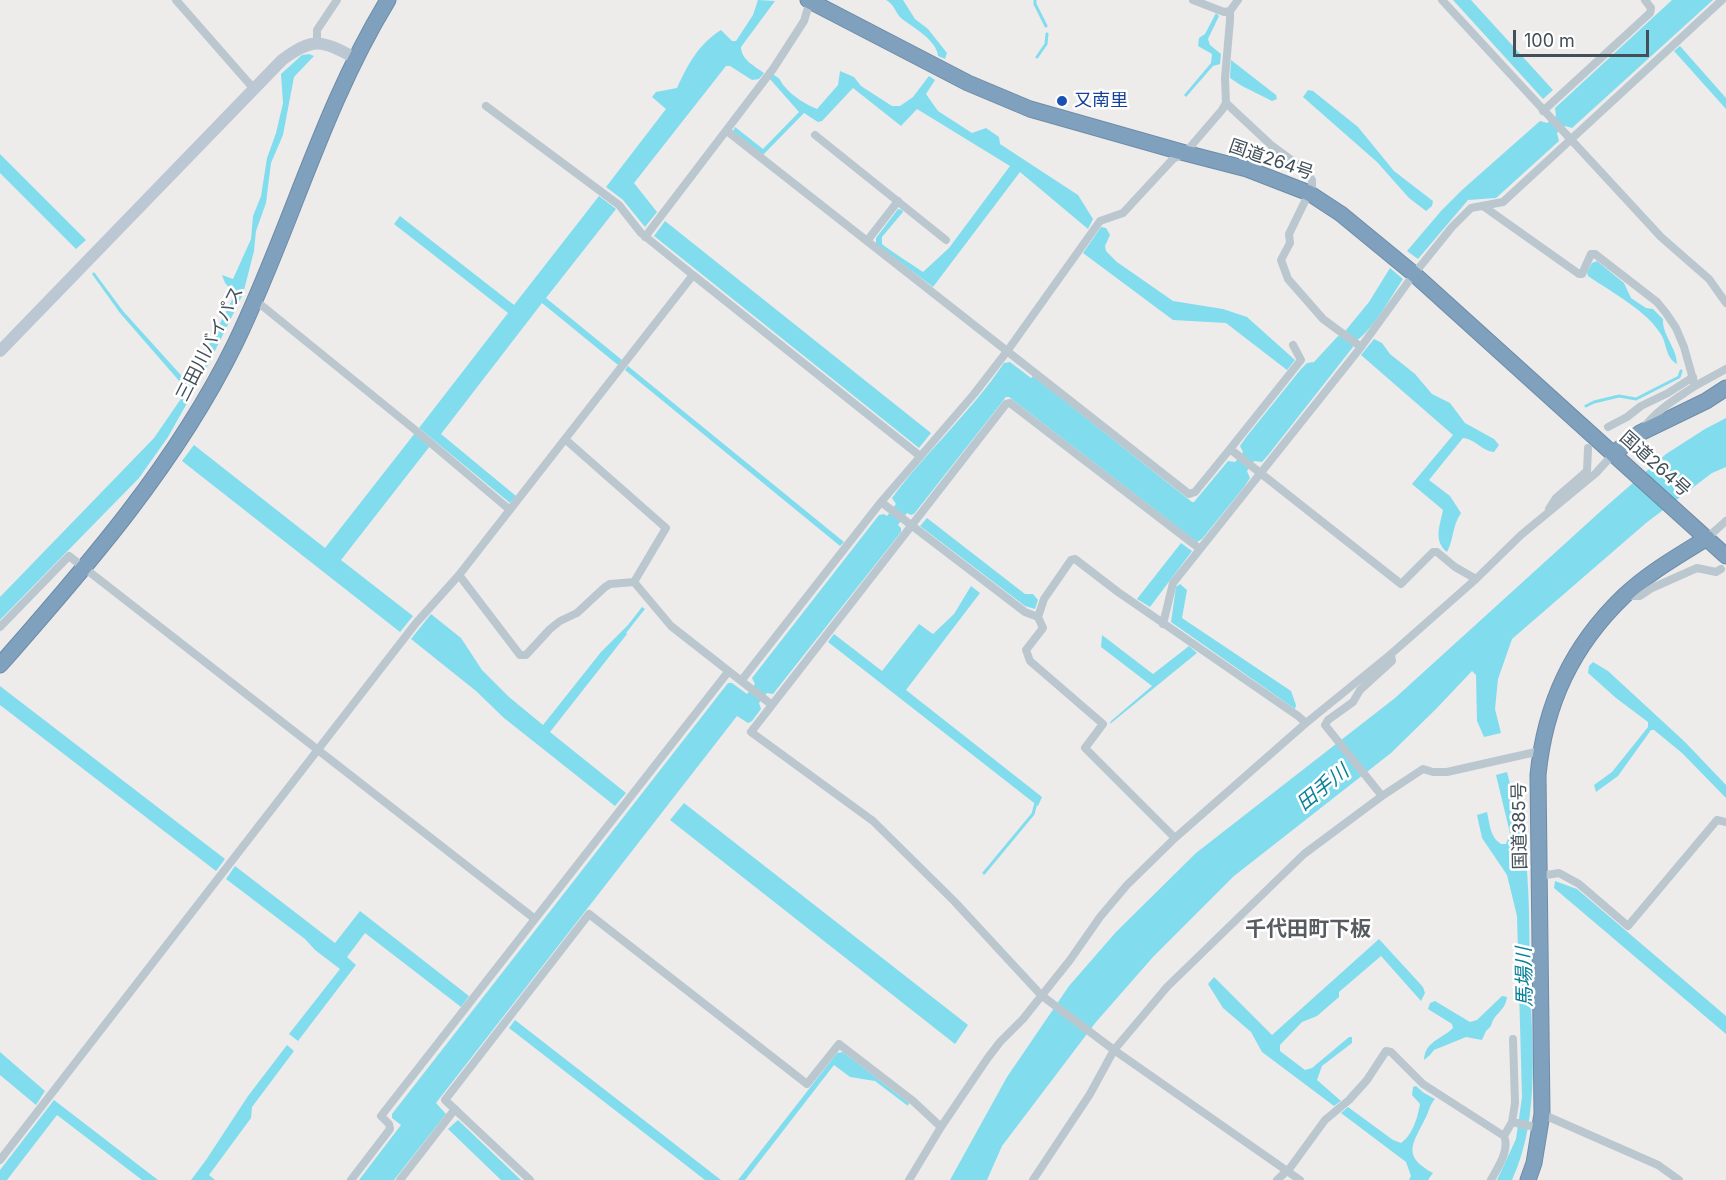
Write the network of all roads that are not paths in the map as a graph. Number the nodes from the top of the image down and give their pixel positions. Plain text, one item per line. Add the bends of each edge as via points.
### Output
1 (176, 0) edge
2 (337, 0) edge
3 (388, 0) edge
4 (1193, 0) edge
5 (1238, 0) edge
6 (1442, 0) edge
7 (1645, 0) edge
8 (1722, 0) edge
9 (809, 1) edge
10 (1230, 11) junction
11 (316, 42) junction
12 (355, 58) junction
13 (254, 89) junction
14 (1227, 103) junction
15 (486, 106) dead end
16 (1543, 111) junction
17 (727, 131) junction
18 (815, 135) dead end
19 (1569, 139) junction
20 (1185, 153) junction
21 (1310, 193) junction
22 (898, 201) junction
23 (1483, 206) junction
24 (645, 237) junction
25 (946, 240) dead end
26 (867, 241) junction
27 (1414, 274) junction
28 (693, 275) junction
29 (255, 300) junction
30 (1726, 303) edge
31 (1293, 345) dead end
32 (1358, 345) junction
33 (1008, 350) junction
34 (0, 351) edge
35 (1726, 369) edge
36 (1694, 382) junction
37 (1726, 388) edge
38 (1608, 427) dead end
39 (1640, 433) junction
40 (566, 440) junction
41 (1588, 448) dead end
42 (1233, 451) junction
43 (920, 456) junction
44 (1619, 458) junction
45 (1257, 470) junction
46 (881, 502) junction
47 (510, 510) junction
48 (1546, 513) junction
49 (1726, 522) edge
50 (908, 523) junction
51 (1707, 538) junction
52 (1200, 549) junction
53 (1723, 562) edge
54 (84, 568) junction
55 (459, 575) junction
56 (1476, 579) junction
57 (634, 582) junction
58 (1624, 596) junction
59 (1038, 617) junction
60 (1163, 624) junction
61 (0, 627) edge
62 (1391, 654) junction
63 (0, 665) edge
64 (728, 672) junction
65 (741, 681) junction
66 (772, 705) junction
67 (1306, 723) junction
68 (317, 750) junction
69 (1540, 751) junction
70 (1380, 794) junction
71 (1726, 822) edge
72 (1174, 838) junction
73 (1540, 876) junction
74 (535, 919) junction
75 (1045, 998) junction
76 (1513, 1039) dead end
77 (1111, 1049) junction
78 (455, 1109) junction
79 (1514, 1123) junction
80 (1538, 1123) junction
81 (941, 1127) junction
82 (1504, 1136) junction
83 (0, 1160) edge
84 (1286, 1170) junction
85 (351, 1180) edge
86 (400, 1180) edge
87 (530, 1180) edge
88 (909, 1180) edge
89 (1034, 1180) edge
90 (1277, 1180) edge
91 (1300, 1180) edge
92 (1491, 1180) edge
93 (1528, 1180) edge
94 (1679, 1180) edge

1 - 13 street
2 - 11 street via 317,30
3 - 12 highway, 三田川バイパス
4 - 10 street
5 - 10 street
6 - 16 street
7 - 16 street via 1650,13
8 - 19 street
9 - 17 street via 804,21
9 - 20 highway, 国道264号 via 968,83 1030,108
10 - 14 street
11 - 12 street
11 - 13 street via 297,48
12 - 29 highway, 三田川バイパス via 312,154
13 - 34 street
14 - 20 street
14 - 21 street via 1271,145 1305,170 1312,180
15 - 24 street via 619,205
16 - 19 street
17 - 24 street
17 - 26 street
18 - 22 street
19 - 23 street via 1503,202
19 - 30 street via 1660,237 1709,279
20 - 21 highway, 国道264号 via 1247,169
20 - 33 street via 1173,159 1123,213 1100,221
21 - 27 highway, 国道264号
21 - 32 street via 1281,260 1288,279 1323,319
22 - 25 street
22 - 26 street
23 - 27 street via 1471,207
23 - 36 street via 1579,274 1595,254 1657,302 1676,328
24 - 28 street
26 - 33 street
27 - 32 street
27 - 44 highway, 国道264号
28 - 40 street
28 - 43 street
29 - 47 street
29 - 54 highway, 三田川バイパス via 235,345 187,430 134,507
31 - 42 street via 1301,360
32 - 45 street
33 - 42 street via 1189,494
33 - 43 street
35 - 36 street
36 - 38 street via 1641,406
36 - 39 street via 1648,421
37 - 39 highway
39 - 44 highway
40 - 47 street
40 - 57 street via 666,528
41 - 48 street via 1587,471 1556,498
42 - 45 street
43 - 46 street
44 - 48 street
44 - 51 highway, 国道264号
45 - 52 street
45 - 56 street via 1401,584 1433,552
46 - 50 street
46 - 65 street
47 - 55 street
48 - 56 street
49 - 51 street
50 - 52 street via 1010,403
50 - 59 street via 1025,612
50 - 66 street
51 - 53 highway, 国道264号
51 - 58 highway, 国道385号
52 - 60 street via 1173,584
53 - 58 street via 1716,572 1697,568 1640,596
54 - 61 street via 69,556
54 - 63 highway, 三田川バイパス
54 - 68 street
55 - 57 street via 520,655 526,655 550,629 577,613 605,587
55 - 68 street via 416,623
56 - 62 street
57 - 64 street via 671,626
58 - 69 highway, 国道385号 via 1574,656 1555,694
59 - 60 street via 1044,599 1076,559
59 - 72 street via 1043,628 1026,650 1030,661 1103,724 1085,748
60 - 67 street
62 - 67 street
62 - 70 street via 1392,661 1325,725
64 - 65 street
64 - 74 street
65 - 66 street
66 - 75 street via 751,732 873,821
67 - 72 street
68 - 74 street
68 - 83 street
69 - 70 street via 1447,772 1423,769
69 - 73 highway, 国道385号
70 - 77 street via 1304,854 1246,908
71 - 73 street via 1717,820 1628,926 1579,884 1559,873
72 - 75 street via 1100,917
73 - 80 highway, 国道385号
74 - 85 street via 381,1116 390,1129
75 - 77 street
75 - 81 street via 1000,1041
76 - 79 street
77 - 84 street
77 - 89 street via 1090,1094
78 - 81 street via 445,1100 589,914 807,1084 839,1044 914,1101
78 - 86 street
78 - 87 street
79 - 80 street
79 - 82 street
80 - 93 highway, 国道385号
80 - 94 street via 1659,1165
81 - 88 street
82 - 84 street via 1423,1084 1386,1050 1367,1080 1325,1120
82 - 92 street via 1505,1152
84 - 90 street
84 - 91 street

